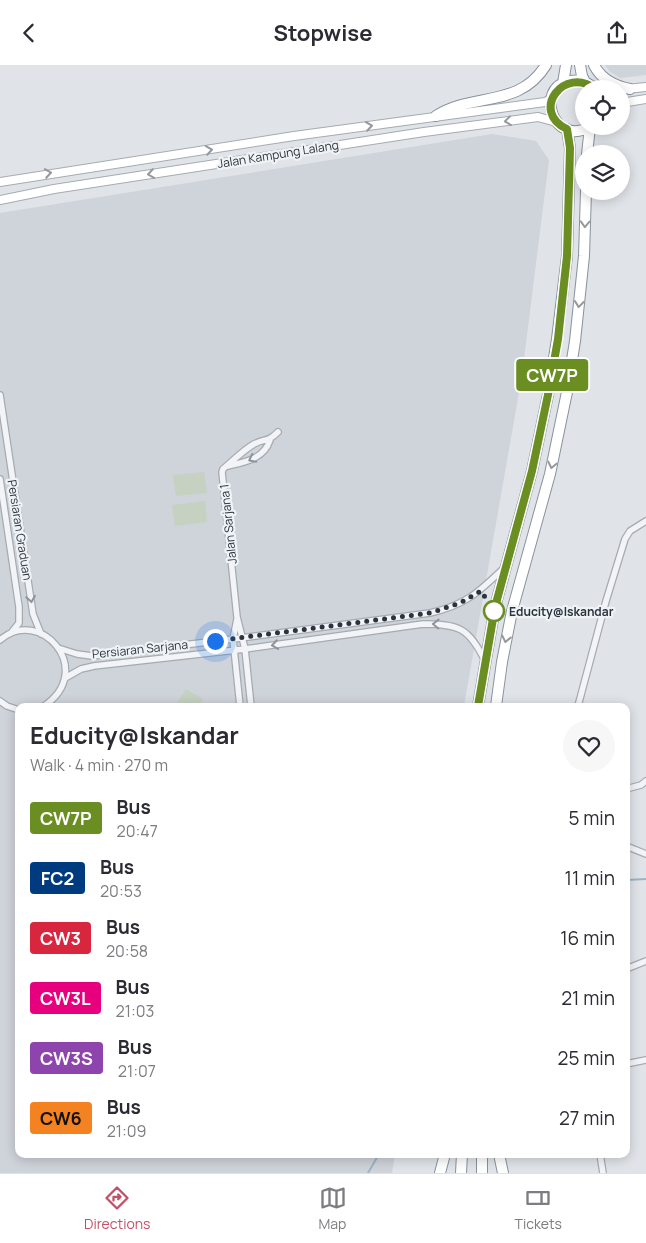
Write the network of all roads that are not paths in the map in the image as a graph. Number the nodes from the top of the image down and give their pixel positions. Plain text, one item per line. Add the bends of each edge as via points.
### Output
1 (546, 65) edge
2 (566, 65) edge
3 (580, 65) edge
4 (594, 65) edge
5 (586, 80) edge
6 (608, 80) edge
7 (575, 81) edge
8 (563, 83) junction
9 (646, 87) edge
10 (630, 89) edge
11 (551, 99) junction
12 (646, 99) edge
13 (630, 102) edge
14 (436, 116) junction
15 (556, 122) junction
16 (567, 129) junction
17 (575, 130) edge
18 (0, 182) edge
19 (1, 200) edge
20 (586, 200) edge
21 (0, 395) edge
22 (278, 432) dead end
23 (270, 440) junction
24 (226, 467) junction
25 (0, 479) edge
26 (646, 521) edge
27 (506, 565) junction
28 (237, 617) junction
29 (11, 633) junction
30 (41, 634) junction
31 (243, 638) junction
32 (233, 639) junction
33 (0, 640) edge
34 (58, 647) junction
35 (245, 649) junction
36 (234, 650) junction
37 (484, 661) junction
38 (65, 678) junction
39 (0, 701) edge
40 (48, 703) edge
41 (240, 703) edge
42 (250, 703) edge
43 (478, 703) edge
44 (496, 703) edge
45 (579, 703) edge
46 (7, 705) junction
47 (15, 708) edge
48 (0, 709) edge
49 (646, 781) edge
50 (630, 788) edge
51 (630, 848) edge
52 (646, 854) edge
53 (646, 961) edge
54 (630, 967) edge
55 (646, 1060) edge
56 (630, 1063) edge
57 (444, 1158) edge
58 (462, 1158) edge
59 (482, 1158) edge
60 (500, 1158) edge
61 (601, 1158) edge
62 (440, 1173) edge
63 (461, 1173) edge
64 (482, 1173) edge
65 (503, 1173) edge
66 (603, 1173) edge

1 - 14 highway via 530,83 511,94 444,110
2 - 8 highway
3 - 5 highway
4 - 6 highway
7 - 8 highway
8 - 11 highway
9 - 10 main road
11 - 14 main road, Jalan Kampung Lalang
11 - 15 highway via 551,112
12 - 13 main road
18 -> 14 main road, Jalan Kampung Lalang
15 - 16 highway
15 -> 19 main road, Jalan Kampung Lalang via 538,117 424,132
16 - 17 highway
16 - 27 highway via 570,148 567,256 558,339 532,471
20 -> 44 highway via 584,256 567,392 550,474 512,611
21 -> 30 street, Persiaran Graduan via 33,614
22 - 23 street, Jalan Sarjana 1
23 - 24 street, Jalan Sarjana 1 via 244,450
23 -> 24 street via 261,454 246,463
24 - 28 street, Jalan Sarjana 1 via 222,472
25 - 29 street, Persiaran Graduan via 20,607 19,623
26 - 45 street via 630,531 625,539
27 - 31 street, Persiaran Sarjana via 476,595 444,609
27 - 37 highway
28 - 31 street
28 - 32 street
29 - 30 street via 31,631
29 - 33 street
30 - 34 street
31 - 32 street, Persiaran Sarjana
31 - 35 street
32 - 34 street, Persiaran Sarjana via 92,655
32 - 36 street
34 - 38 street via 66,667
35 - 36 street, Persiaran Sarjana
37 -> 35 street, Persiaran Sarjana via 469,635 452,626 439,624
35 - 42 street
36 - 38 street, Persiaran Sarjana via 94,666
36 - 41 street
37 - 43 highway
38 - 40 street via 57,695
39 - 46 street
46 - 47 street
46 - 48 street
49 - 50 street
51 - 52 street
53 - 54 street
55 - 56 street
57 - 62 highway
58 - 63 highway
59 - 64 highway
60 - 65 highway
61 - 66 street

